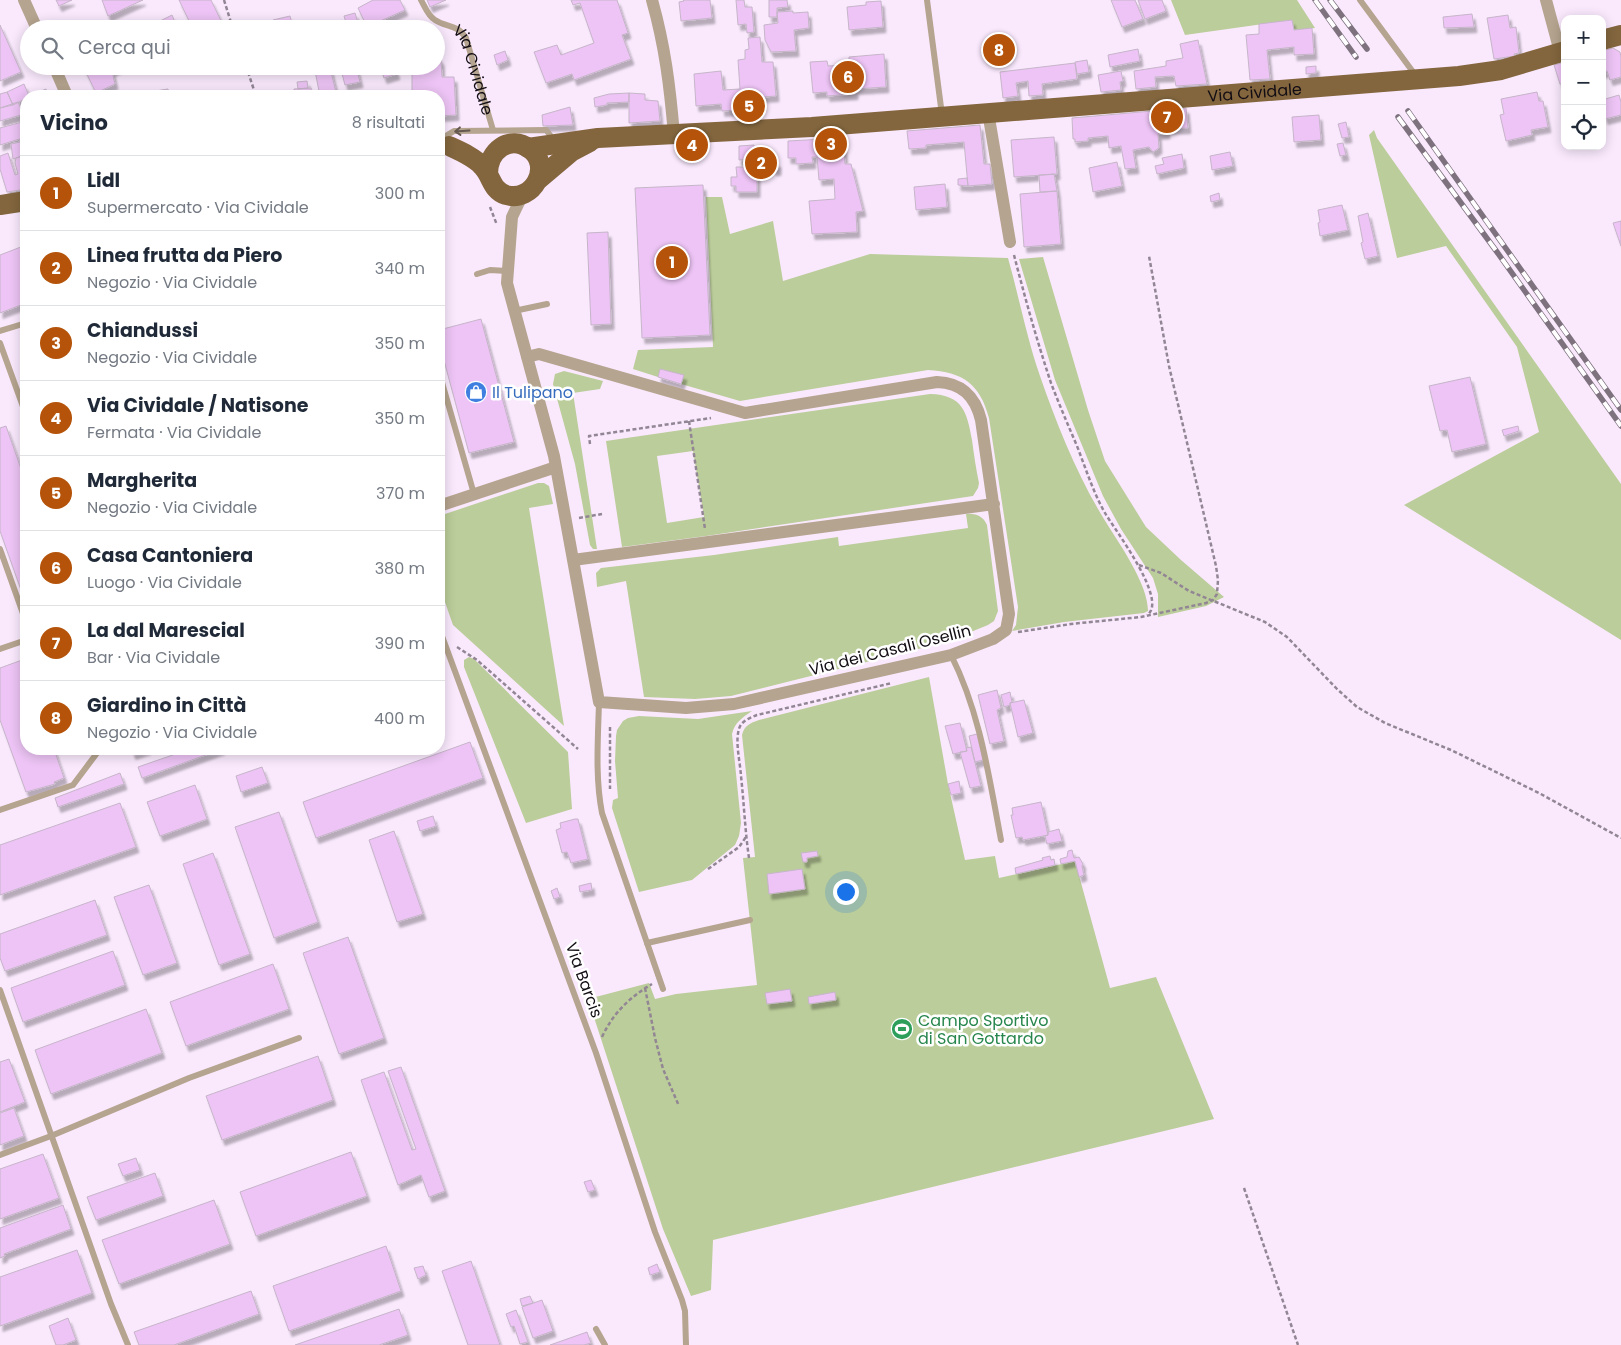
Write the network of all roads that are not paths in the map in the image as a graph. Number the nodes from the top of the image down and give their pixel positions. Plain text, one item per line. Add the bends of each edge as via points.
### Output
1 (24, 0) edge
2 (421, 0) edge
3 (652, 0) edge
4 (927, 0) edge
5 (1360, 0) edge
6 (1546, 0) edge
7 (33, 20) edge
8 (435, 20) edge
9 (445, 24) edge
10 (1621, 35) edge
11 (1606, 39) edge
12 (1561, 46) edge
13 (1561, 53) edge
14 (58, 75) edge
15 (1419, 79) junction
16 (64, 90) edge
17 (988, 112) junction
18 (942, 116) junction
19 (493, 130) junction
20 (674, 135) junction
21 (598, 138) junction
22 (518, 140) junction
23 (445, 141) edge
24 (445, 144) edge
25 (445, 145) edge
26 (494, 152) junction
27 (488, 174) junction
28 (538, 179) junction
29 (523, 194) junction
30 (492, 196) junction
31 (20, 202) edge
32 (0, 206) edge
33 (512, 217) junction
34 (1010, 242) road end
35 (507, 271) junction
36 (477, 274) dead end
37 (547, 304) dead end
38 (514, 311) junction
39 (20, 325) edge
40 (0, 332) edge
41 (0, 342) edge
42 (527, 357) junction
43 (445, 393) edge
44 (20, 398) edge
45 (556, 467) junction
46 (474, 494) junction
47 (445, 504) edge
48 (994, 504) junction
49 (0, 549) edge
50 (573, 560) junction
51 (20, 605) edge
52 (20, 642) edge
53 (445, 644) edge
54 (0, 649) edge
55 (951, 655) junction
56 (599, 702) junction
57 (96, 755) edge
58 (0, 810) edge
59 (1001, 840) dead end
60 (750, 920) dead end
61 (647, 943) junction
62 (663, 989) dead end
63 (0, 990) edge
64 (299, 1038) dead end
65 (52, 1136) junction
66 (0, 1154) edge
67 (596, 1329) dead end
68 (128, 1345) edge
69 (604, 1345) edge
70 (686, 1345) edge

1 - 7 street
2 - 8 lane, Via Cividale
3 - 20 street via 665,51
4 - 18 lane
5 - 15 lane
6 - 12 street
9 - 19 lane, Via Cividale via 455,27 466,38
10 - 11 main road
13 - 15 main road, Via Cividale via 1493,71
14 - 16 street
15 - 17 main road, Via Cividale
17 - 18 main road, Via Cividale
17 - 34 street
18 - 20 main road, Via Cividale
19 - 22 lane
19 -> 23 lane via 454,131
20 - 21 main road, Via Cividale
21 - 22 main road, Via Cividale via 556,143
21 - 28 main road, Via Cividale via 571,152
22 - 26 main road, Via Cividale
22 - 28 main road via 534,152 540,165
24 - 26 main road, Via Cividale
25 - 27 main road via 468,155
26 - 27 main road
27 - 30 main road
28 - 29 main road, Via Cividale via 535,186
29 - 30 main road
29 - 33 street
30 - 33 street
31 - 32 main road
33 - 35 street
35 - 36 lane via 490,270
35 - 38 street
37 - 38 lane
38 - 42 street
39 - 40 lane
41 - 44 lane
42 - 45 street
42 - 48 street via 539,354 745,413 948,382 970,395 978,411
43 - 46 lane
45 - 46 street
45 - 50 street
46 - 47 street
48 - 50 street
48 - 55 street, Via dei Casali Osellin via 1009,620 1003,633 993,640
49 - 51 lane
50 - 56 street
52 - 54 lane
53 - 70 lane, Via Barcis via 596,1053 655,1232 682,1300
55 - 56 street, Via dei Casali Osellin via 734,704 686,708
55 - 59 lane via 964,681 977,721
56 - 61 lane via 600,801
57 - 58 lane via 73,785
60 - 61 lane
61 - 62 lane
63 - 65 lane
64 - 65 lane via 189,1078
65 - 66 lane
65 - 68 lane
67 - 69 lane

